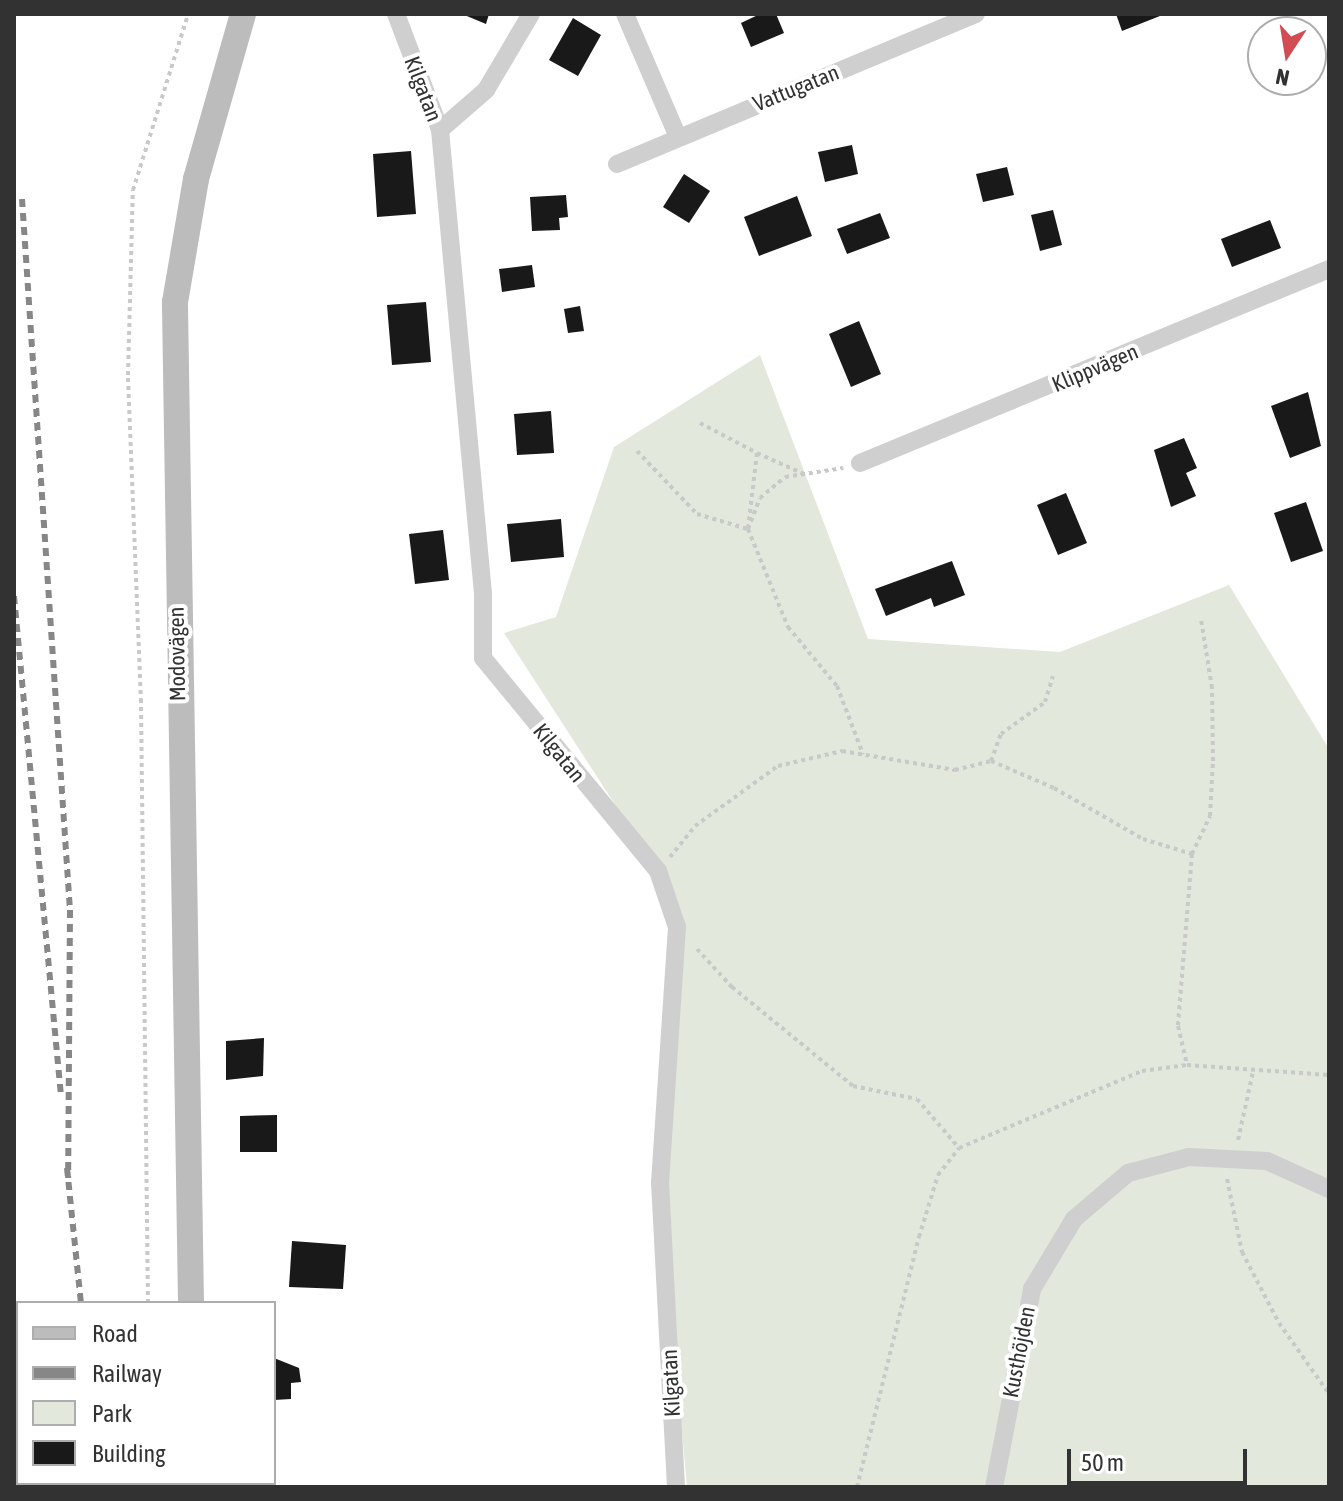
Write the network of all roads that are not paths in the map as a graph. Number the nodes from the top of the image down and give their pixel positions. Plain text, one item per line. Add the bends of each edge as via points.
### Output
1 (243, 14) edge
2 (396, 14) edge
3 (531, 14) edge
4 (625, 14) edge
5 (976, 14) edge
6 (440, 130) junction
7 (677, 135) junction
8 (617, 164) dead end
9 (1329, 269) edge
10 (860, 463) road end
11 (1329, 1189) edge
12 (191, 1301) edge
13 (676, 1487) edge
14 (994, 1487) edge

1 - 12 main road, Modovägen via 196,179 175,302
2 - 6 street, Kilgatan
3 - 6 street via 486,90
4 - 7 street
5 - 7 street, Vattugatan
6 - 13 street, Kilgatan via 483,595 483,658 658,871 677,927 660,1182
7 - 8 street, Vattugatan
9 - 10 street, Klippvägen
11 - 14 street, Kusthöjden via 1267,1161 1189,1157 1128,1173 1074,1219 1032,1289

